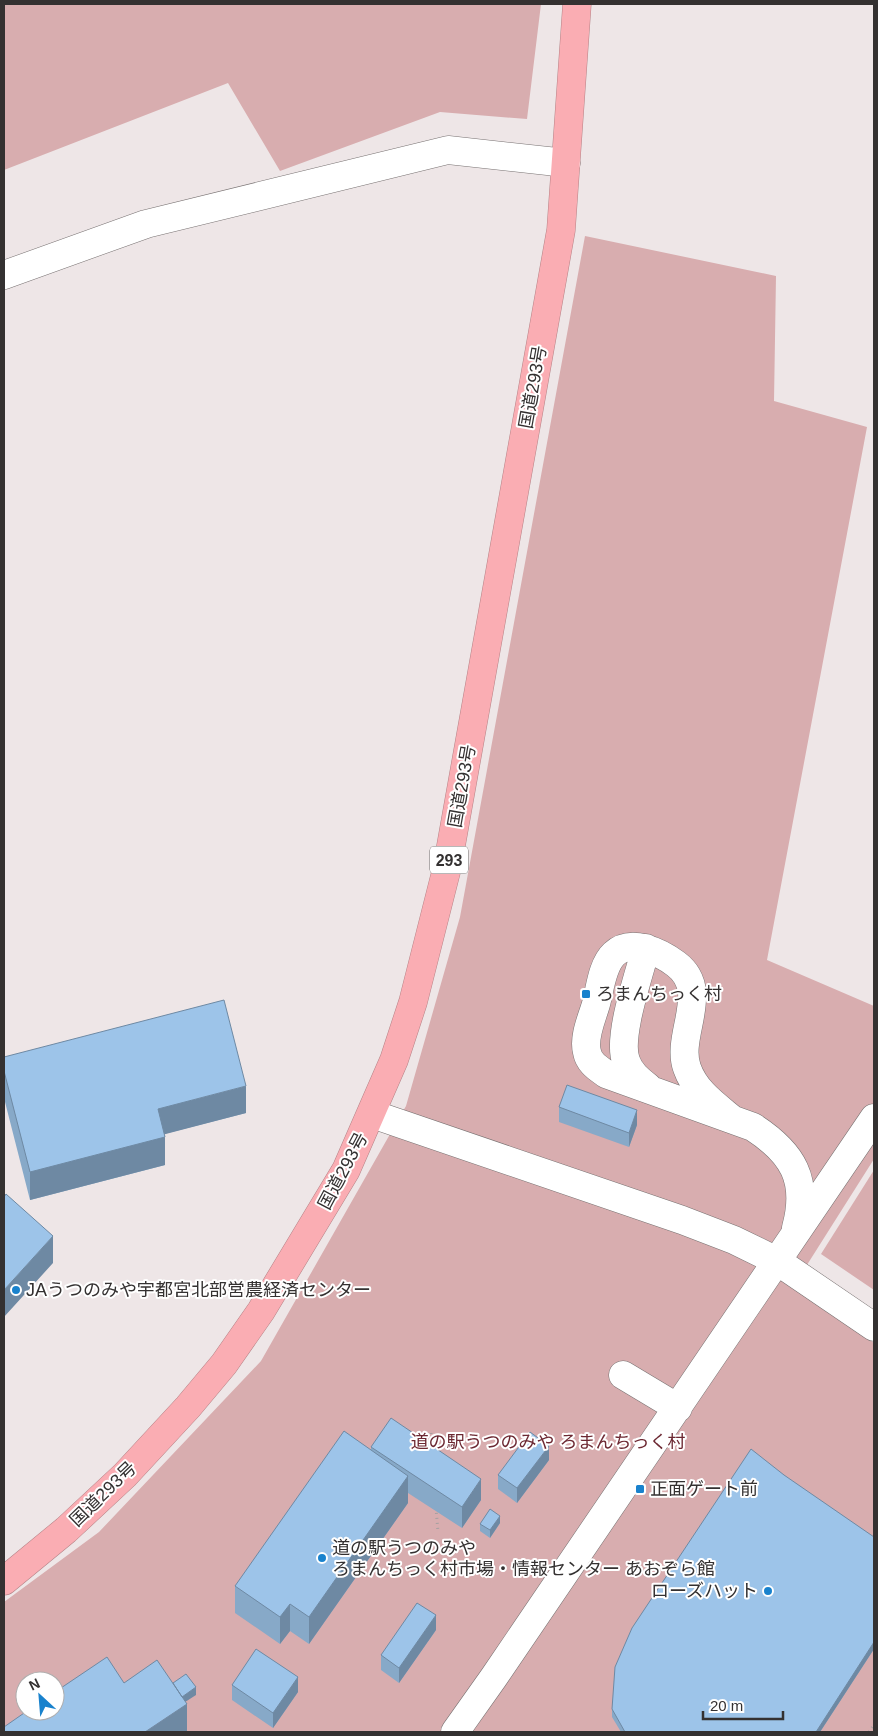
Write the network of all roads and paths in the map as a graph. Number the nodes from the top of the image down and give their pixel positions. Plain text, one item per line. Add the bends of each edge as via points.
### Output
1 (577, 4) edge
2 (566, 163) junction
3 (4, 275) edge
4 (646, 948) junction
5 (651, 1090) junction
6 (372, 1114) junction
7 (732, 1118) junction
8 (874, 1118) edge
9 (794, 1236) junction
10 (777, 1261) junction
11 (874, 1327) edge
12 (623, 1375) dead end
13 (678, 1408) junction
14 (431, 1433) dead end
15 (433, 1453) edge
16 (436, 1502) edge
17 (438, 1532) dead end
18 (4, 1581) edge
19 (874, 1725) edge
20 (455, 1732) edge
21 (869, 1732) edge

1 - 2 highway, 国道293号 / 293
2 - 3 street via 448,150 146,224
2 - 6 highway, 国道293号 / 293 via 561,230 448,868 413,1002
4 - 5 street via 623,1038 625,1060 632,1074
4 - 5 street via 629,946 614,954 607,966 586,1038 591,1062 606,1074
4 - 7 street via 677,964 688,979 693,997 684,1055 687,1068 706,1098
5 - 7 street
6 - 10 street via 682,1220
6 - 18 highway, 国道293号 / 293 via 346,1170 311,1230 224,1364 125,1475
7 - 9 street via 770,1138 794,1166 802,1189 802,1209
8 - 9 street
9 - 10 street
10 - 11 street
10 - 13 street
12 - 13 street
13 - 20 street
14 - 15 path
16 - 17 path
19 - 21 path

